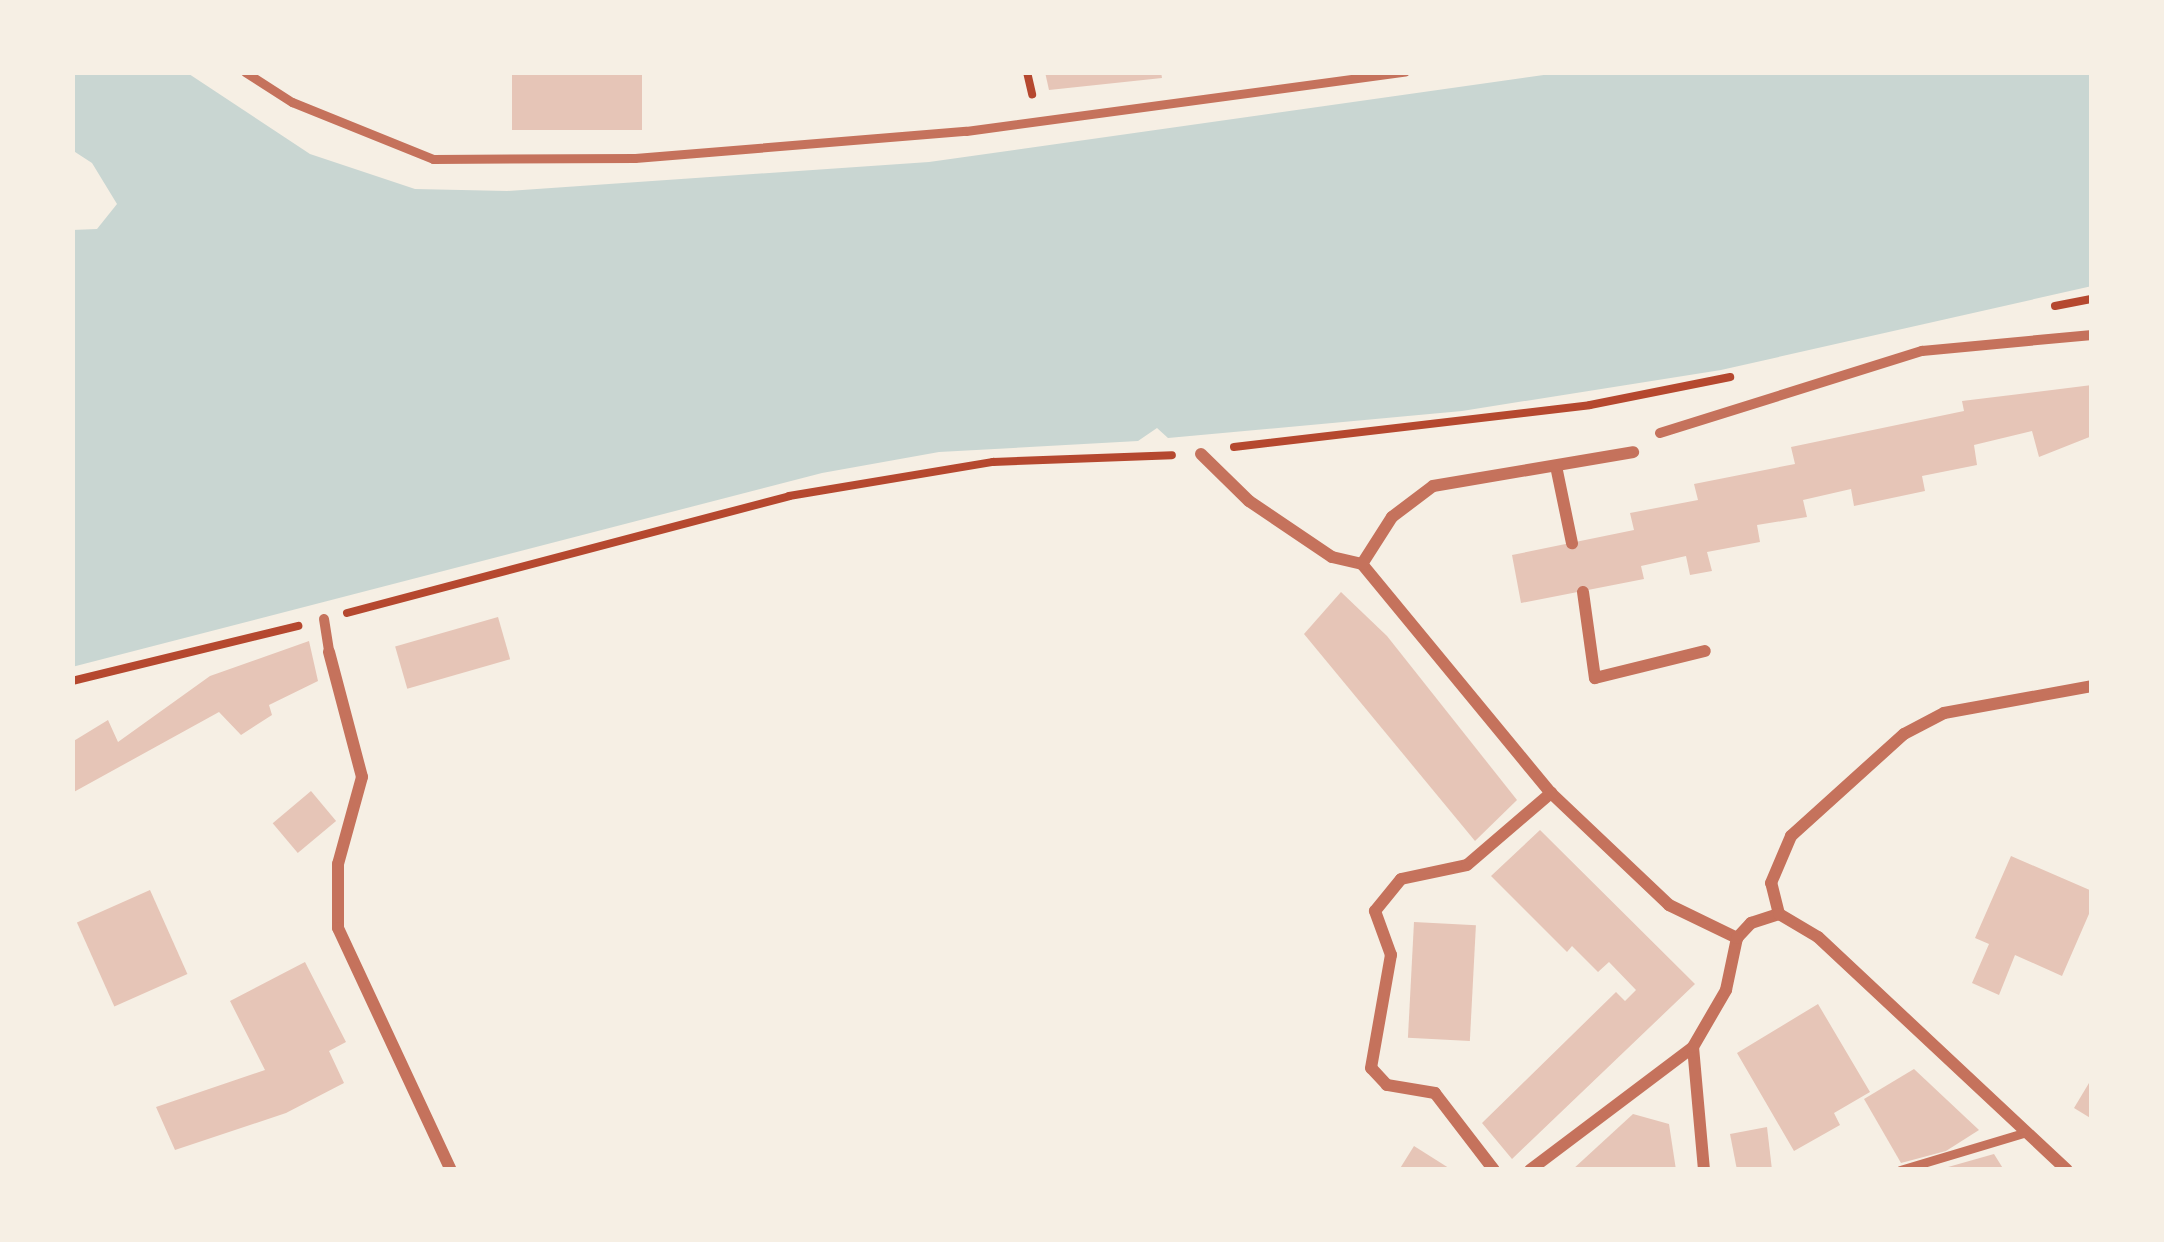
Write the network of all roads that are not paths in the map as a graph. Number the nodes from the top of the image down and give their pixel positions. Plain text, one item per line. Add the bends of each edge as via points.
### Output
1 (245, 72) edge
2 (1405, 72) edge
3 (2092, 335) edge
4 (1660, 433) dead end
5 (1633, 452) dead end
6 (1201, 454) road end
7 (1556, 466) junction
8 (1572, 543) dead end
9 (1362, 564) junction
10 (1582, 592) dead end
11 (325, 619) road end
12 (1705, 651) dead end
13 (329, 652) joint
14 (2092, 686) edge
15 (1551, 793) junction
16 (1779, 914) junction
17 (1738, 938) junction
18 (1693, 1047) junction
19 (2023, 1133) junction
20 (451, 1170) edge
21 (1494, 1170) edge
22 (1530, 1170) edge
23 (1704, 1170) edge
24 (1900, 1170) edge
25 (2067, 1170) edge

1 - 2 lane via 292,102 433,159 635,158 966,131
3 - 4 street via 1922,351
5 - 7 street
6 - 9 street via 1249,501 1332,556
7 - 8 street
7 - 9 street via 1433,486 1392,517
9 - 15 street
10 - 12 street via 1595,678
11 - 13 street
13 - 20 street via 362,777 338,864 338,928
14 - 16 street via 1944,713 1904,734 1791,836 1771,884
15 - 17 street via 1669,904
15 - 21 street via 1467,865 1401,879 1375,911 1390,955 1371,1069 1387,1085 1435,1094
16 - 17 street via 1751,922
16 - 19 street via 1818,938
17 - 18 street via 1726,991
18 - 22 street
18 - 23 street
19 - 24 lane
19 - 25 street

